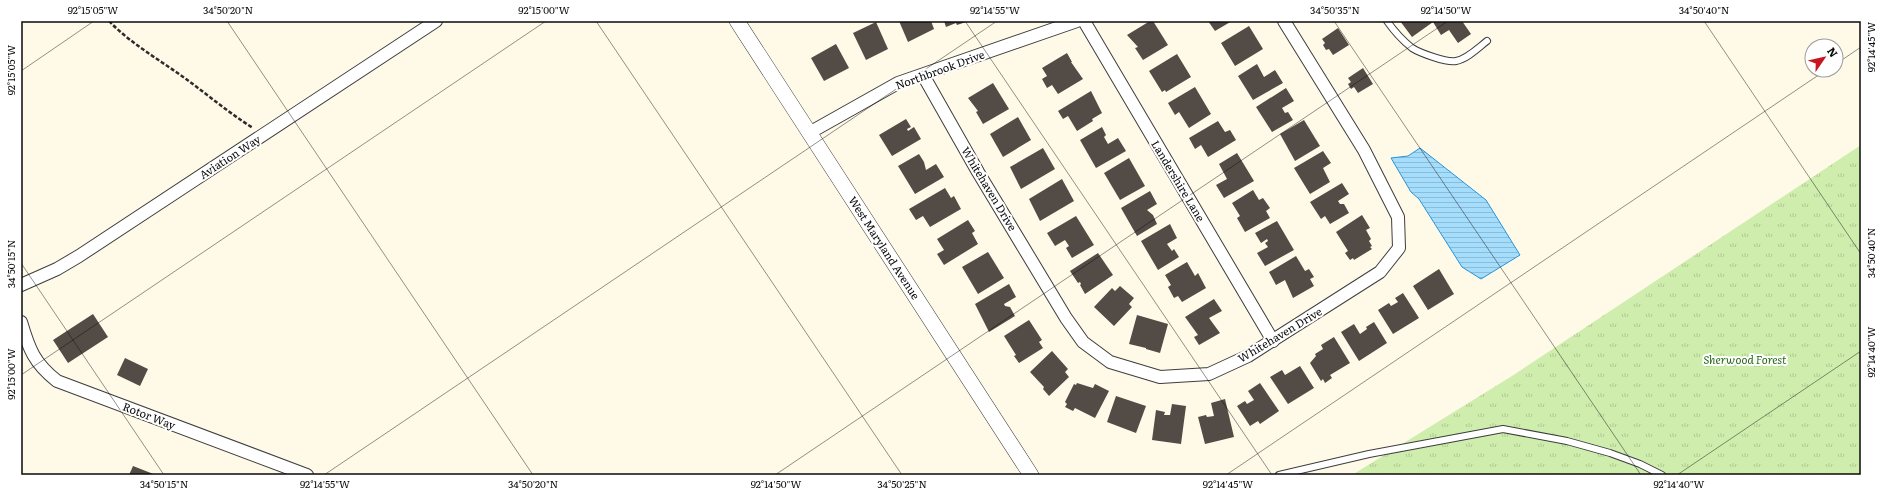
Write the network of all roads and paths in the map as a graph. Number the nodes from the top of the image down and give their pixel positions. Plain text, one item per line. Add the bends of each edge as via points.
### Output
1 (109, 21) edge
2 (436, 21) edge
3 (1077, 21) edge
4 (1084, 21) edge
5 (1284, 21) edge
6 (1387, 21) edge
7 (741, 23) edge
8 (1486, 41) dead end
9 (923, 75) junction
10 (809, 133) junction
11 (264, 135) junction
12 (21, 285) edge
13 (21, 322) edge
14 (1273, 341) junction
15 (302, 474) edge
16 (1031, 475) edge
17 (1279, 475) edge
18 (1662, 475) edge

1 - 11 path via 231,115
2 - 11 street, Aviation Way
3 - 9 street, Northbrook Drive
4 - 14 street, Landershire Lane
5 - 14 street, Whitehaven Drive via 1364,150 1388,197 1398,217 1399,248 1380,272
6 - 8 lane via 1413,49 1440,60 1455,62 1471,54
7 - 10 street, West Maryland Avenue
9 - 10 street, Northbrook Drive via 898,82
9 - 14 street, Whitehaven Drive via 978,172 1083,342 1110,362 1160,377 1209,374
10 - 16 street, West Maryland Avenue
11 - 12 street, Aviation Way via 79,256
13 - 15 street, Rotor Way via 29,349 37,363 58,380
17 - 18 lane via 1369,454 1504,429 1567,441 1610,453

